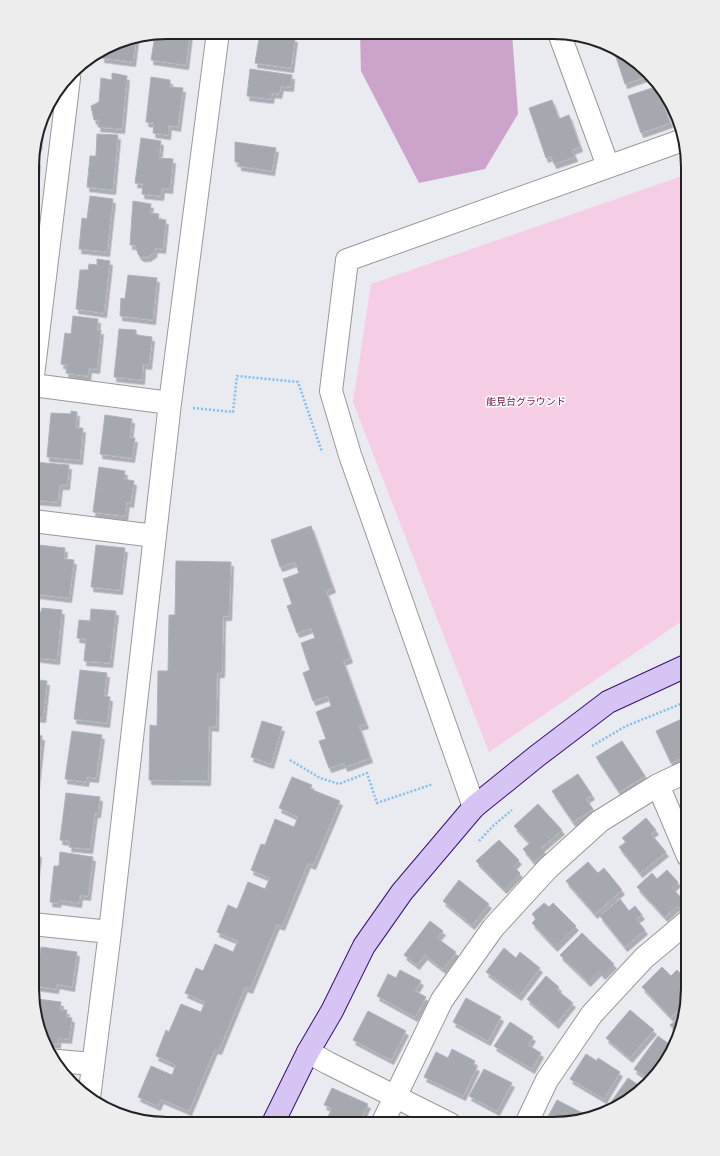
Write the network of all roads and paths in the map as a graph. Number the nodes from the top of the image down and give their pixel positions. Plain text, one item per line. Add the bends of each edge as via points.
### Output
1 (217, 39) edge
2 (566, 40) edge
3 (68, 87) edge
4 (679, 141) edge
5 (608, 166) junction
6 (39, 326) edge
7 (39, 386) edge
8 (180, 405) junction
9 (322, 452) dead end
10 (39, 522) edge
11 (154, 536) junction
12 (681, 668) edge
13 (681, 705) edge
14 (589, 748) dead end
15 (290, 760) dead end
16 (681, 774) edge
17 (433, 784) dead end
18 (658, 785) junction
19 (516, 806) dead end
20 (474, 807) junction
21 (681, 839) edge
22 (474, 846) dead end
23 (39, 925) edge
24 (681, 927) edge
25 (110, 932) junction
26 (308, 1052) junction
27 (62, 1061) edge
28 (93, 1064) junction
29 (90, 1091) edge
30 (396, 1096) junction
31 (276, 1117) edge
32 (386, 1117) edge
33 (436, 1117) edge
34 (529, 1117) edge

1 - 8 street
2 - 5 street
3 - 6 street
4 - 5 street
5 - 20 street via 347,260 331,391 350,455
7 - 8 street
8 - 9 path via 233,412 237,376 298,382
8 - 11 street
10 - 11 street
11 - 25 street
12 - 20 street via 608,702
13 - 14 path via 626,726
15 - 17 path via 320,778 339,784 367,773 377,803
16 - 18 street
18 - 21 street
18 - 30 street via 600,821 548,868 493,928 442,1000
19 - 22 path
20 - 26 street via 402,892 364,946 332,1011
23 - 25 street
24 - 34 street via 644,958 592,1014 546,1080
25 - 28 street
26 - 30 street
26 - 31 street
27 - 28 street
28 - 29 street
30 - 32 street
30 - 33 street

